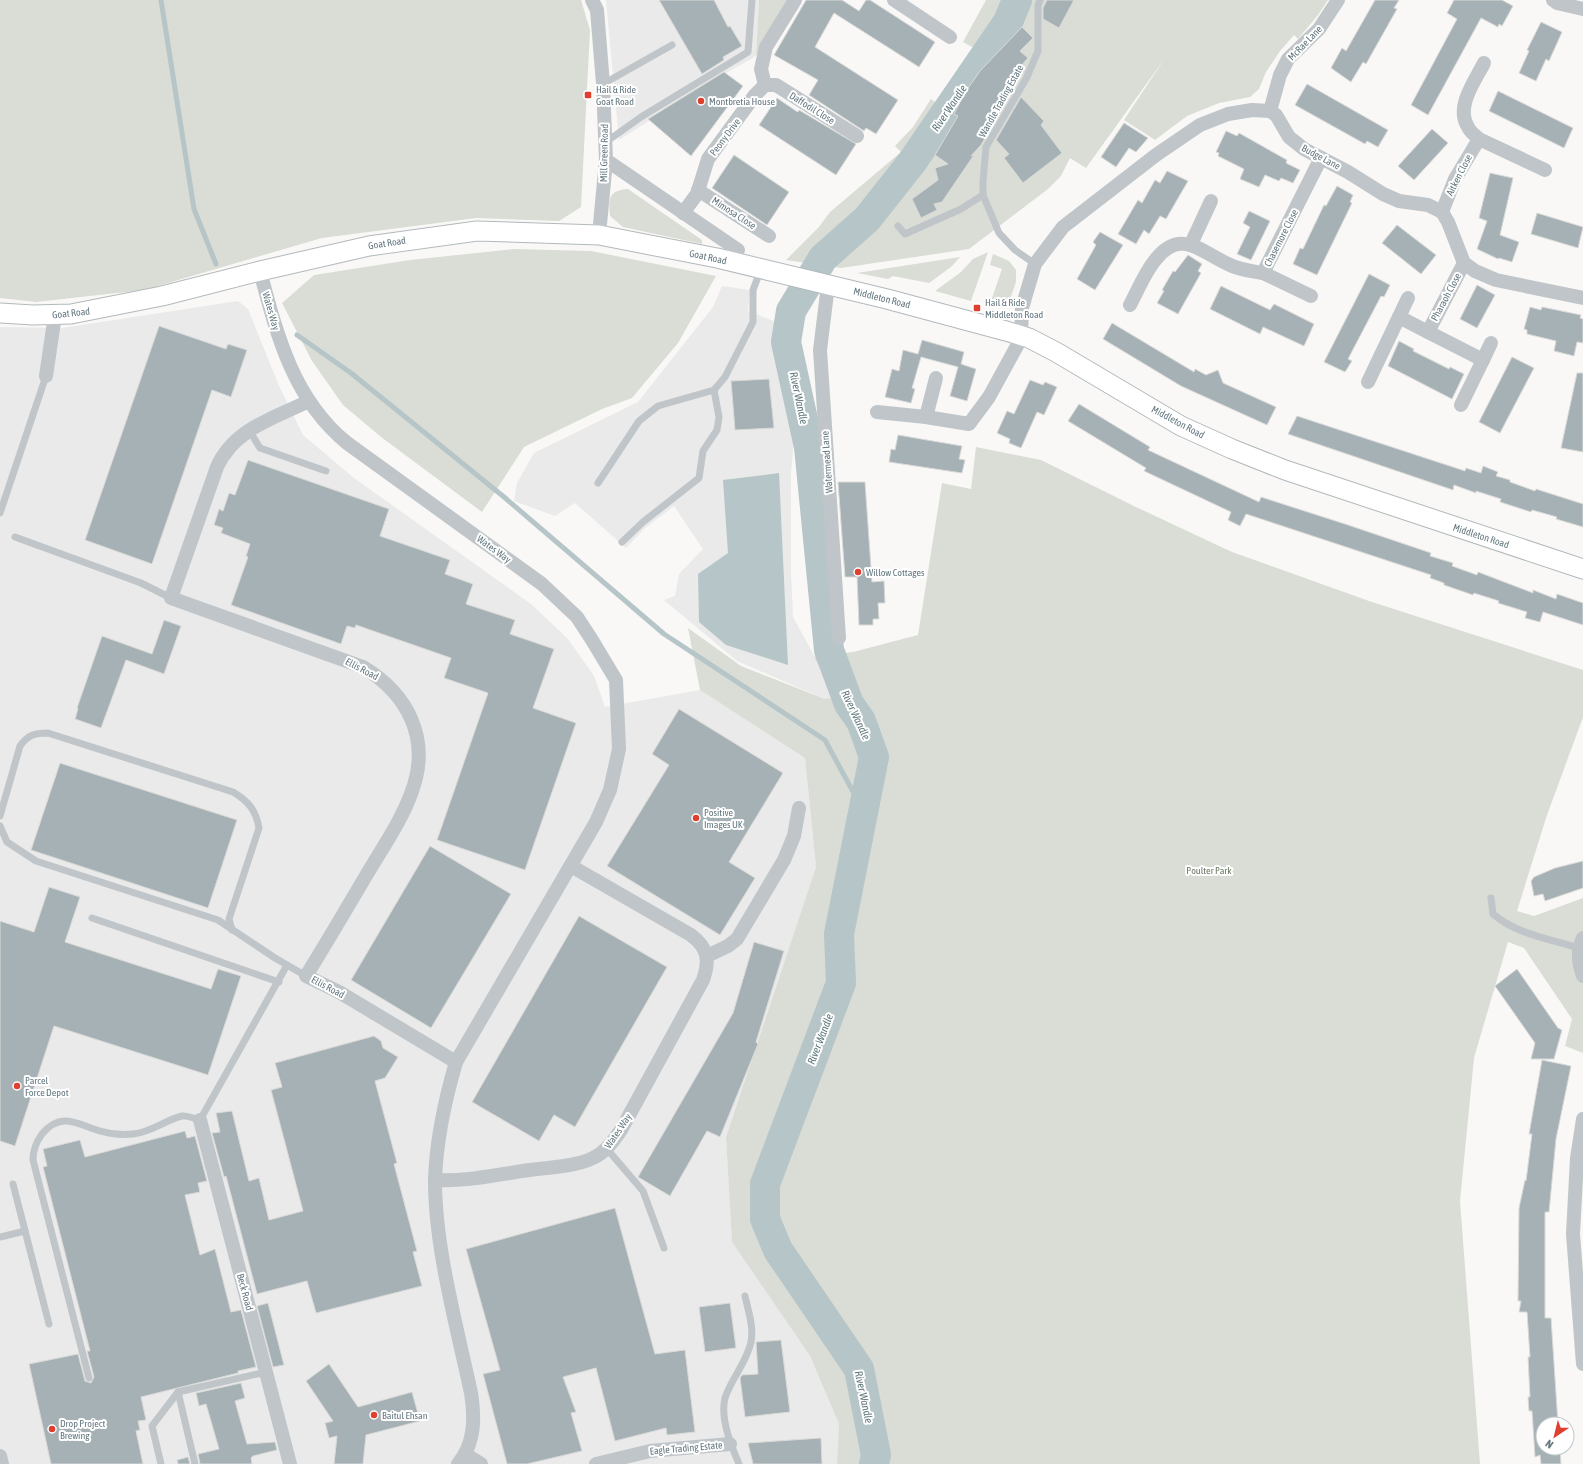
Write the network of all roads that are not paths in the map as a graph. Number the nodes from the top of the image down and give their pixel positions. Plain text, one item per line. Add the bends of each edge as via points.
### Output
1 (752, 0) edge
2 (795, 0) edge
3 (894, 0) edge
4 (1040, 0) edge
5 (1338, 0) edge
6 (1553, 0) edge
7 (597, 3) edge
8 (1583, 9) edge
9 (950, 37) dead end
10 (672, 45) dead end
11 (1484, 63) dead end
12 (604, 84) junction
13 (765, 85) junction
14 (1270, 111) junction
15 (857, 136) dead end
16 (1479, 139) junction
17 (606, 142) junction
18 (1321, 158) junction
19 (606, 160) junction
20 (1544, 170) dead end
21 (698, 190) junction
22 (983, 195) junction
23 (1211, 201) dead end
24 (1442, 212) junction
25 (683, 213) junction
26 (898, 226) dead end
27 (599, 235) junction
28 (769, 236) dead end
29 (1191, 244) junction
30 (738, 250) dead end
31 (1464, 263) junction
32 (1035, 264) junction
33 (260, 270) junction
34 (769, 271) junction
35 (1263, 273) junction
36 (828, 285) junction
37 (1311, 296) dead end
38 (1408, 298) dead end
39 (1583, 298) edge
40 (1130, 305) dead end
41 (0, 313) edge
42 (55, 315) junction
43 (1399, 317) junction
44 (1428, 332) junction
45 (1020, 336) junction
46 (1492, 343) dead end
47 (1483, 360) junction
48 (46, 376) joint
49 (936, 378) dead end
50 (1368, 382) dead end
51 (714, 390) junction
52 (309, 401) junction
53 (1461, 405) dead end
54 (878, 412) dead end
55 (926, 417) junction
56 (249, 430) junction
57 (326, 471) dead end
58 (598, 483) dead end
59 (0, 513) edge
60 (15, 537) dead end
61 (622, 542) dead end
62 (1583, 569) edge
63 (171, 598) junction
64 (839, 638) dead end
65 (799, 808) dead end
66 (0, 816) edge
67 (0, 826) edge
68 (571, 866) junction
69 (1491, 898) dead end
70 (92, 918) dead end
71 (232, 930) junction
72 (1581, 943) edge
73 (707, 956) junction
74 (287, 965) junction
75 (306, 976) junction
76 (1583, 976) edge
77 (279, 982) junction
78 (456, 1062) junction
79 (1583, 1119) edge
80 (200, 1120) junction
81 (607, 1149) junction
82 (435, 1180) junction
83 (13, 1184) dead end
84 (26, 1230) junction
85 (0, 1237) edge
86 (664, 1248) dead end
87 (745, 1296) dead end
88 (49, 1324) dead end
89 (1583, 1364) edge
90 (266, 1372) junction
91 (88, 1378) dead end
92 (178, 1392) junction
93 (730, 1444) junction
94 (0, 1456) edge
95 (461, 1459) edge
96 (2, 1464) edge
97 (161, 1464) edge
98 (195, 1464) edge
99 (290, 1464) edge
100 (481, 1464) edge
101 (596, 1464) edge
102 (739, 1464) edge

1 - 17 lane via 748,52 641,117
2 - 13 street via 766,47 761,68
3 - 9 street
4 - 22 lane, Wandle Trading Estate via 1038,51 1026,79 986,147
5 - 14 street, McRae Lane via 1319,29 1288,59 1280,75
6 - 8 street
7 - 12 street, Mill Green Road
10 - 12 lane
11 - 16 street via 1468,94 1464,109 1467,127
12 - 17 street, Mill Green Road
13 - 15 street, Daffodil Close via 776,85
13 - 21 street, Peony Drive via 708,159
14 - 18 street, Budge Lane via 1276,115 1290,137 1304,149
14 - 32 street via 1252,110 1228,114 1200,125 1156,155 1063,227
16 - 20 street
16 - 24 street, Aitken Close via 1455,179
17 - 19 street, Mill Green Road
18 - 24 street, Budge Lane via 1383,194 1399,201 1428,205
18 - 35 street, Chasemore Close
19 - 25 street
19 - 27 street, Mill Green Road
21 - 25 street, Peony Drive
21 - 28 street, Mimosa Close
22 - 26 lane via 961,209 905,234
22 - 32 lane, Wandle Trading Estate via 999,233 1015,250
23 - 29 street
24 - 31 street
25 - 30 street
27 - 33 street, Goat Road via 476,231 370,246
27 - 34 street, Goat Road via 718,258
29 - 35 street, Chasemore Close via 1227,264 1242,270
29 - 40 street via 1179,244 1166,250 1155,260
31 - 39 street via 1496,280
31 - 44 street, Pharaoh Close
32 - 45 street via 1022,308
33 - 42 street, Goat Road via 122,305
33 - 52 street, Wates Way via 282,348
34 - 36 street, Middleton Road
34 - 51 lane via 753,290 753,322 725,377
35 - 37 street
36 - 45 street, Middleton Road
36 - 64 street, Watermead Lane via 820,357
38 - 43 street
41 - 42 street, Goat Road
42 - 48 street
43 - 44 street, Pharaoh Close
43 - 50 street
44 - 47 street, Pharaoh Close
45 - 55 street via 989,397 969,424
45 - 62 street, Middleton Road via 1056,352 1181,426 1232,449 1292,473
46 - 47 street
47 - 53 street
48 - 59 lane
49 - 55 street
51 - 58 lane via 658,406 639,421
51 - 61 lane via 719,417 717,430 704,451 699,478
52 - 56 street
52 - 68 street, Wates Way via 326,423 347,443 542,584 577,617 616,680 619,749 610,790 596,822
54 - 55 street
56 - 57 lane via 260,448
56 - 63 street via 233,442 222,457
60 - 63 lane via 141,583
63 - 75 street, Ellis Road via 363,667 391,688 408,712 414,727 419,761 412,792 394,828
65 - 73 street via 794,836 784,860 737,939
66 - 71 lane via 20,746 26,738 35,733 48,733 233,792 244,798 252,807 259,828 228,919
67 - 71 lane via 7,842 36,862 218,920
68 - 73 street via 691,935 701,942
68 - 78 street, Wates Way
69 - 72 lane via 1493,914 1514,928
70 - 77 lane
71 - 74 lane
72 - 76 street via 1579,965
73 - 81 street, Wates Way via 703,980 621,1130
74 - 75 lane
74 - 77 lane
75 - 78 street, Ellis Road via 339,992
77 - 80 lane
78 - 82 street, Wates Way via 444,1103
79 - 89 street via 1577,1158 1573,1234
80 - 90 street, Beck Road
80 - 91 lane via 183,1116 146,1132 132,1134 100,1131 74,1122 59,1121 44,1131 36,1144 33,1160
81 - 82 street, Wates Way via 593,1158 574,1164 474,1178
81 - 86 lane via 643,1191
82 - 95 street, Wates Way via 439,1231 473,1406 473,1428
83 - 84 lane
84 - 85 lane
84 - 88 lane
87 - 93 lane via 751,1342 725,1398 724,1416
90 - 92 lane
90 - 99 street, Beck Road
92 - 97 lane via 152,1426
92 - 98 lane
93 - 101 street, Eagle Trading Estate via 650,1450
93 - 102 lane
94 - 96 street
95 - 100 street

